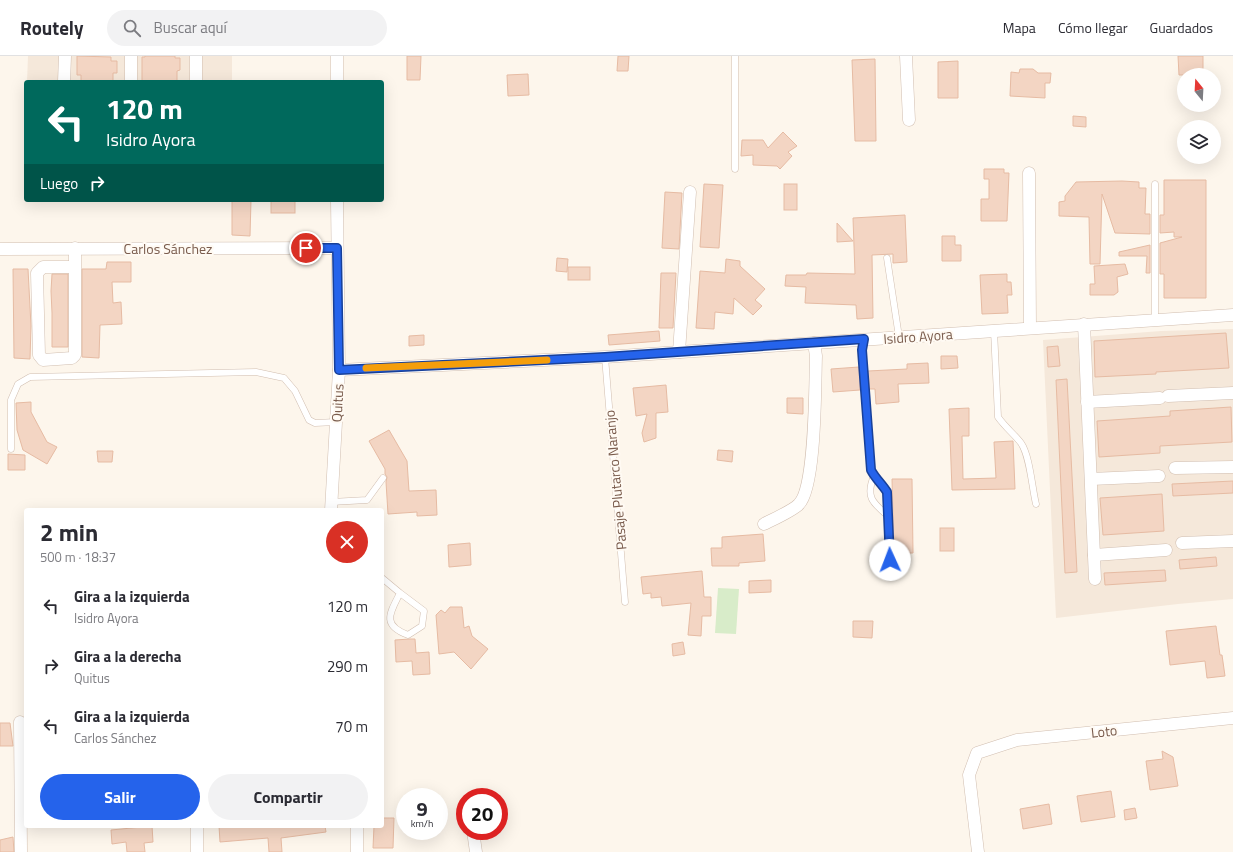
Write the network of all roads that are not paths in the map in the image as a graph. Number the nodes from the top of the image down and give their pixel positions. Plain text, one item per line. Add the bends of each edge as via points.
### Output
1 (65, 56) edge
2 (132, 56) edge
3 (196, 56) edge
4 (338, 56) edge
5 (735, 56) edge
6 (906, 56) edge
7 (64, 80) edge
8 (131, 80) edge
9 (196, 80) edge
10 (337, 80) edge
11 (909, 120) dead end
12 (735, 169) dead end
13 (1029, 173) dead end
14 (1155, 184) dead end
15 (690, 192) dead end
16 (337, 202) edge
17 (75, 248) junction
18 (337, 248) junction
19 (0, 249) edge
20 (887, 258) dead end
21 (74, 267) junction
22 (1233, 315) edge
23 (1155, 320) junction
24 (1084, 324) junction
25 (1030, 328) junction
26 (994, 330) junction
27 (899, 337) junction
28 (864, 339) junction
29 (814, 343) junction
30 (679, 352) junction
31 (605, 357) junction
32 (339, 370) junction
33 (1233, 393) edge
34 (1087, 402) junction
35 (336, 422) junction
36 (11, 449) dead end
37 (1233, 467) edge
38 (1175, 468) dead end
39 (874, 476) junction
40 (1159, 476) dead end
41 (383, 478) dead end
42 (1091, 479) junction
43 (1036, 504) dead end
44 (331, 506) edge
45 (888, 516) junction
46 (764, 524) dead end
47 (1233, 541) edge
48 (1182, 543) dead end
49 (1166, 550) dead end
50 (1094, 555) junction
51 (890, 560) dead end
52 (1095, 579) dead end
53 (384, 580) edge
54 (400, 593) junction
55 (625, 602) dead end
56 (1233, 718) edge
57 (20, 722) dead end
58 (197, 828) edge
59 (357, 828) edge
60 (474, 840) edge
61 (22, 852) edge
62 (197, 852) edge
63 (357, 852) edge
64 (476, 852) edge
65 (978, 852) edge

1 - 7 street
2 - 8 street
3 - 9 street
4 - 10 street
5 - 12 lane
6 - 11 street
13 - 25 street
14 - 23 lane
15 - 30 street
16 - 18 street, Quitus
17 - 18 street, Carlos Sánchez
17 - 19 street, Carlos Sánchez
17 - 21 street
18 - 32 street, Quitus
20 - 27 lane
21 - 21 street via 75,355 72,358 41,359 37,273 43,267
22 - 23 street, Isidro Ayora
23 - 24 street, Isidro Ayora
24 - 25 street, Isidro Ayora
24 - 34 street
25 - 26 street, Isidro Ayora
26 - 27 street, Isidro Ayora
26 - 43 lane via 998,417 1021,443 1026,454
27 - 28 street, Isidro Ayora
28 - 29 street, Isidro Ayora
28 - 39 lane via 862,350 870,462
29 - 30 street, Isidro Ayora
29 - 46 street via 816,356 812,461 807,490 799,504
30 - 31 street, Isidro Ayora
31 - 32 street, Isidro Ayora
31 - 55 lane, Pasaje Plutarco Naranjo
32 - 35 street, Quitus
33 - 34 street
34 - 42 street
35 - 36 lane via 315,423 309,420 295,391 284,378 256,372 30,377 18,384 11,400
35 - 44 street, Quitus
37 - 38 street
39 - 45 lane via 887,492
39 - 45 lane via 870,484 872,502
40 - 42 street
41 - 44 lane via 367,500
42 - 50 street
45 - 51 lane
47 - 48 street
49 - 50 street
50 - 52 street
53 - 54 lane
54 - 54 lane via 424,611 422,626 408,635 398,631 391,623 390,614
56 - 65 street, Loto via 1017,740 977,753 969,775
57 - 61 street
58 - 62 street
59 - 63 street
60 - 64 street

